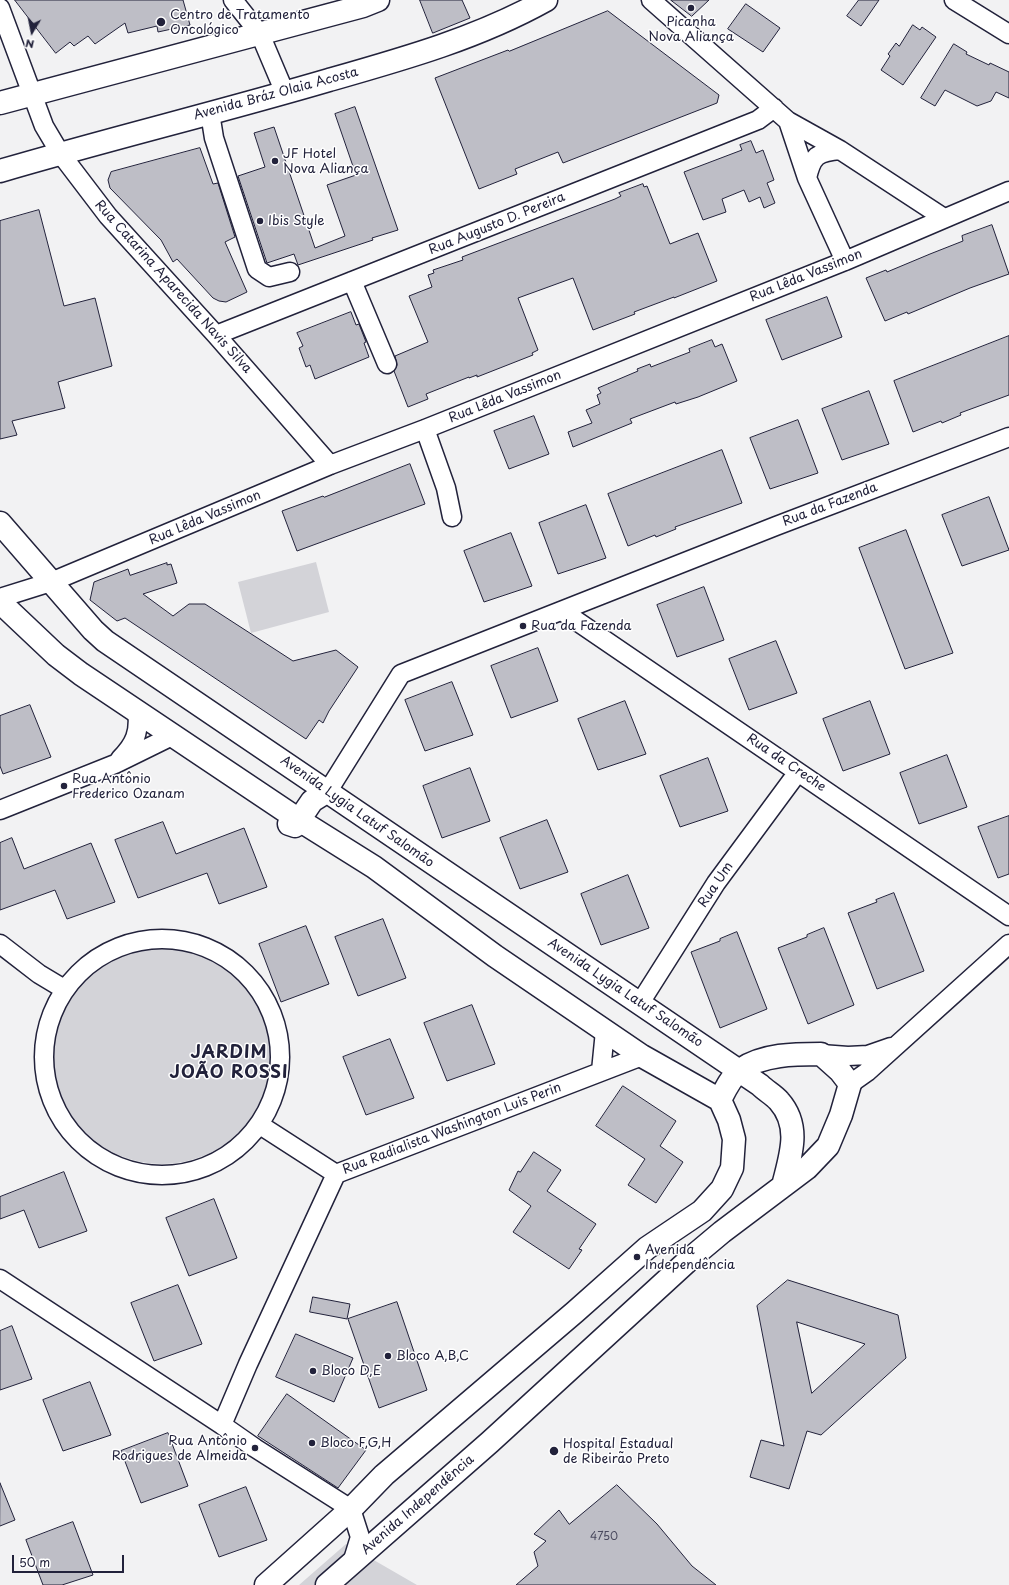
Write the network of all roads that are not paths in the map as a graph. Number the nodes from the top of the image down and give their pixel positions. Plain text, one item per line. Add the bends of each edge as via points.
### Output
1 (233, 0) edge
2 (378, 0) edge
3 (546, 0) edge
4 (651, 0) edge
5 (954, 0) edge
6 (0, 8) edge
7 (260, 34) junction
8 (1009, 34) edge
9 (285, 93) junction
10 (33, 94) junction
11 (0, 103) edge
12 (774, 108) junction
13 (210, 113) junction
14 (788, 121) junction
15 (840, 150) junction
16 (60, 153) junction
17 (0, 171) edge
18 (807, 178) junction
19 (1009, 191) edge
20 (944, 218) junction
21 (845, 261) junction
22 (290, 272) dead end
23 (352, 281) junction
24 (216, 335) junction
25 (387, 364) dead end
26 (425, 429) junction
27 (1009, 437) edge
28 (330, 465) junction
29 (452, 518) dead end
30 (0, 523) edge
31 (51, 582) junction
32 (0, 598) edge
33 (0, 602) edge
34 (562, 611) junction
35 (137, 710) junction
36 (174, 736) junction
37 (115, 764) junction
38 (798, 772) junction
39 (328, 791) junction
40 (0, 810) edge
41 (299, 820) junction
42 (1009, 916) edge
43 (0, 944) edge
44 (1009, 944) edge
45 (64, 989) junction
46 (640, 1003) junction
47 (605, 1031) junction
48 (896, 1045) junction
49 (821, 1054) junction
50 (642, 1056) junction
51 (740, 1070) junction
52 (601, 1071) junction
53 (850, 1084) junction
54 (720, 1100) junction
55 (260, 1125) junction
56 (336, 1174) junction
57 (783, 1186) junction
58 (0, 1279) edge
59 (222, 1425) junction
60 (351, 1509) junction
61 (352, 1563) junction
62 (266, 1585) edge
63 (327, 1585) edge

1 - 7 street
2 - 7 main road
3 - 9 main road, Avenida Bráz Olaia Acosta via 425,52
4 - 12 street
5 - 8 street
6 - 10 street, Rua Catarina Aparecida Navis Silva
7 - 9 street
7 - 10 main road
9 - 13 main road, Avenida Bráz Olaia Acosta
10 - 11 main road
10 - 16 street, Rua Catarina Aparecida Navis Silva via 44,126
12 - 14 street
12 - 23 street, Rua Augusto D. Pereira via 758,120
13 - 16 main road, Avenida Bráz Olaia Acosta
13 - 22 street via 214,138 257,270 269,277
14 - 15 street
14 - 18 street
15 - 18 street via 818,155 810,163
15 - 20 street
16 - 17 main road, Avenida Bráz Olaia Acosta
16 - 24 street, Rua Catarina Aparecida Navis Silva via 108,216
18 - 21 street
19 - 20 street, Rua Lêda Vassimon
20 - 21 street, Rua Lêda Vassimon
21 - 26 street, Rua Lêda Vassimon
23 - 24 street, Rua Augusto D. Pereira
23 - 25 street
24 - 28 street, Rua Catarina Aparecida Navis Silva
26 - 28 street, Rua Lêda Vassimon
26 - 29 street via 446,488
27 - 34 street, Rua da Fazenda
28 - 31 street, Rua Lêda Vassimon
30 - 31 main road, Avenida Lygia Latuf Salomão
31 - 32 street, Rua Lêda Vassimon
31 - 39 main road, Avenida Lygia Latuf Salomão via 105,641
33 - 35 main road via 56,655
34 - 38 street, Rua da Creche
34 - 39 street, Rua da Fazenda via 401,674
35 - 36 main road
35 - 37 street via 139,724 131,749
36 - 37 street
36 - 41 main road
37 - 40 street
38 - 42 street, Rua da Creche
38 - 46 street, Rua Um via 716,883
39 - 41 main road via 312,801
39 - 46 main road, Avenida Lygia Latuf Salomão
41 - 47 main road via 374,867 495,956
43 - 45 street via 39,974
44 - 48 street
45 - 55 street via 48,1022 43,1059 50,1096 67,1128 94,1154 128,1170 164,1175 186,1172 201,1169 234,1152
45 - 55 street via 87,964 116,947 149,939 183,940 196,944 216,951 244,970 265,996 278,1028 282,1062 275,1095
46 - 51 main road, Avenida Lygia Latuf Salomão
47 - 50 main road
47 - 52 street
48 - 49 street via 868,1055
48 - 53 street
49 - 51 main road via 792,1054 760,1060
49 - 53 main road
50 - 52 street, Rua Radialista Washington Luis Perin
50 - 54 main road
51 - 54 main road via 728,1084
51 - 57 main road via 780,1102 791,1121 793,1146
52 - 56 street, Rua Radialista Washington Luis Perin
53 - 57 main road, Avenida Independência via 828,1146 807,1168
54 - 60 main road via 734,1139 732,1168 722,1189 702,1211 647,1248 384,1475
55 - 56 street
56 - 59 street, Rua Radialista Washington Luis Perin
57 - 61 main road, Avenida Independência via 691,1258 490,1442
58 - 59 street
59 - 60 street
60 - 61 street via 360,1537
60 - 62 main road
61 - 63 main road, Avenida Independência

